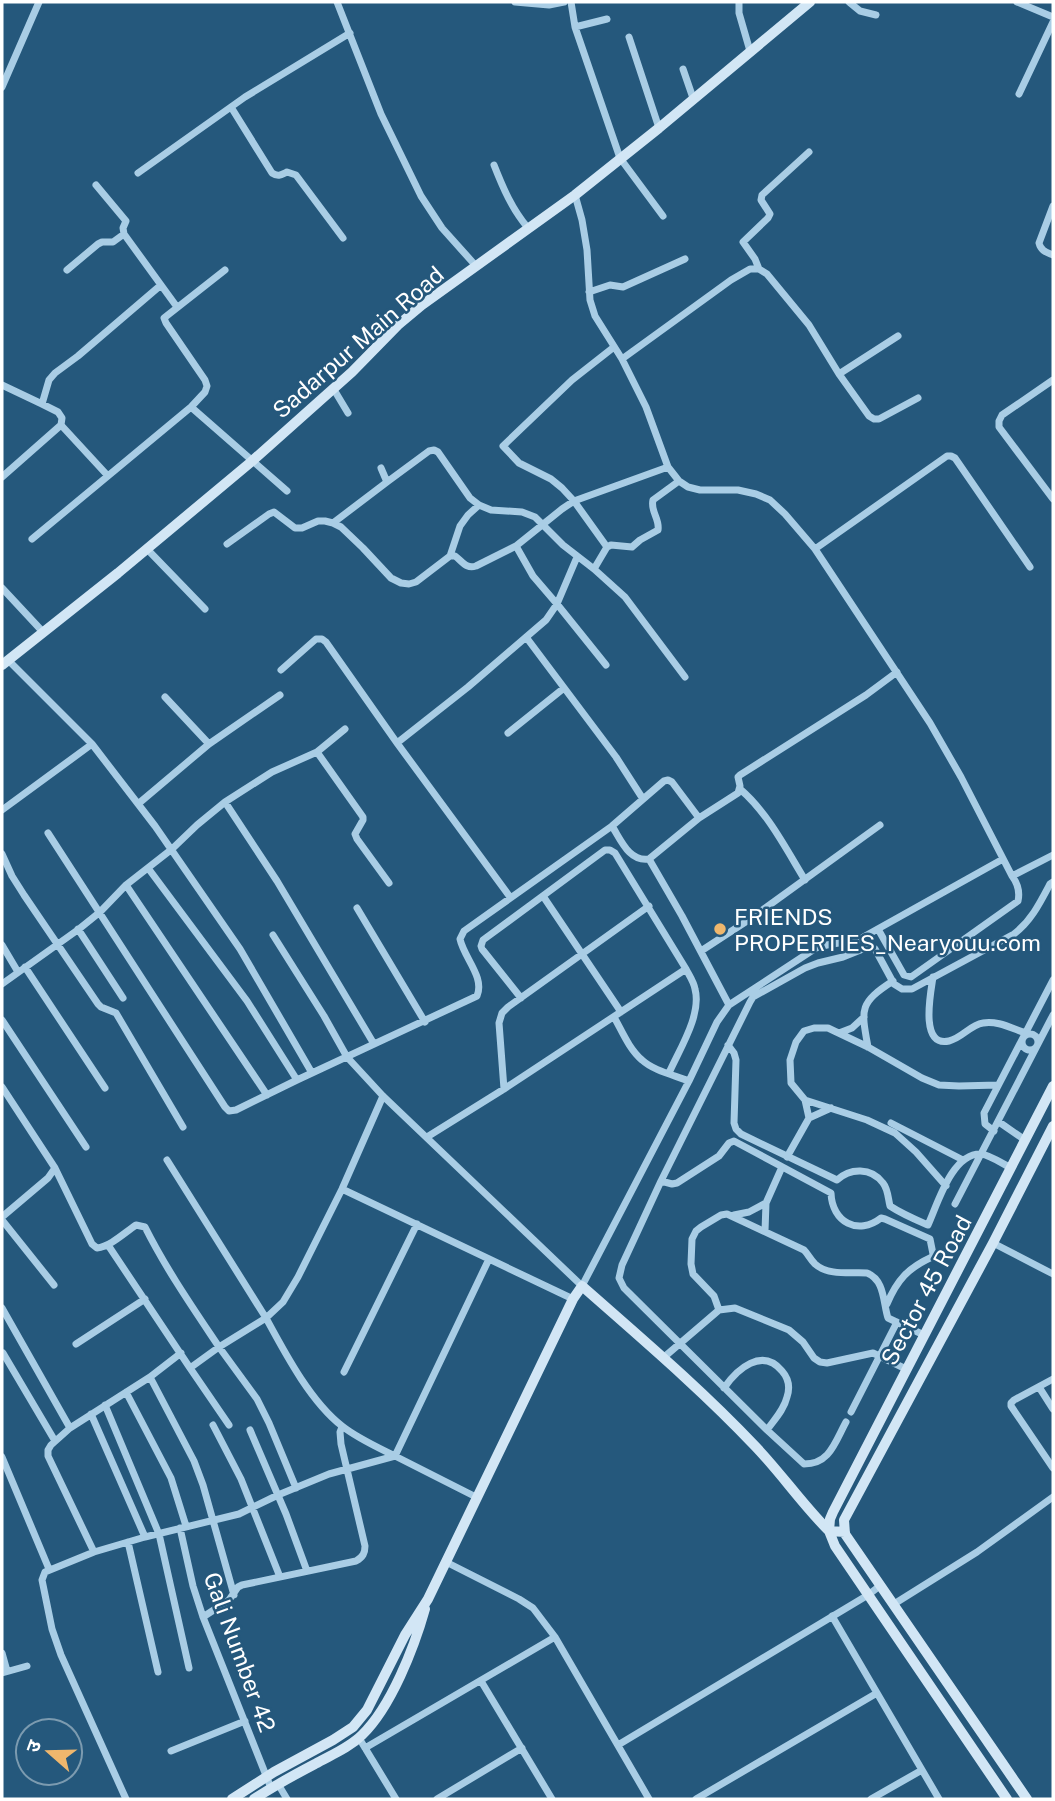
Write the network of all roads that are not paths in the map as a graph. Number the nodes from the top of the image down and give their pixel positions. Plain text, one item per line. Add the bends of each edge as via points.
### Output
1 (39, 2) edge
2 (337, 2) edge
3 (514, 2) edge
4 (564, 2) edge
5 (571, 2) edge
6 (739, 2) edge
7 (810, 2) edge
8 (849, 2) edge
9 (1017, 2) edge
10 (876, 15) dead end
11 (1053, 17) edge
12 (607, 19) dead end
13 (1053, 22) edge
14 (575, 27) junction
15 (350, 33) junction
16 (629, 37) dead end
17 (750, 51) junction
18 (683, 69) dead end
19 (2, 88) edge
20 (1020, 94) dead end
21 (694, 98) junction
22 (231, 107) junction
23 (659, 128) junction
24 (809, 152) dead end
25 (620, 159) junction
26 (494, 164) dead end
27 (138, 173) dead end
28 (96, 185) dead end
29 (575, 195) junction
30 (1053, 206) edge
31 (663, 216) dead end
32 (528, 228) junction
33 (124, 234) junction
34 (343, 238) dead end
35 (1053, 255) edge
36 (685, 259) dead end
37 (476, 266) junction
38 (759, 269) junction
39 (67, 270) dead end
40 (225, 270) dead end
41 (161, 285) junction
42 (589, 292) junction
43 (177, 307) junction
44 (898, 337) dead end
45 (614, 347) junction
46 (622, 359) junction
47 (839, 374) junction
48 (1053, 380) edge
49 (2, 385) edge
50 (333, 388) junction
51 (918, 398) dead end
52 (42, 404) junction
53 (191, 407) junction
54 (348, 413) dead end
55 (61, 425) junction
56 (251, 462) junction
57 (668, 467) junction
58 (381, 468) dead end
59 (108, 476) junction
60 (2, 477) edge
61 (679, 481) junction
62 (387, 482) junction
63 (287, 491) dead end
64 (1053, 499) edge
65 (574, 501) junction
66 (478, 505) junction
67 (333, 523) junction
68 (544, 524) junction
69 (32, 539) dead end
70 (227, 544) dead end
71 (516, 546) junction
72 (607, 547) junction
73 (147, 549) junction
74 (815, 549) junction
75 (450, 556) junction
76 (577, 557) junction
77 (1030, 567) dead end
78 (594, 569) junction
79 (2, 588) edge
80 (557, 604) junction
81 (205, 609) dead end
82 (43, 632) junction
83 (526, 637) junction
84 (5, 662) edge
85 (606, 665) dead end
86 (281, 670) dead end
87 (897, 672) junction
88 (685, 677) dead end
89 (564, 688) junction
90 (280, 695) dead end
91 (166, 697) dead end
92 (345, 729) dead end
93 (508, 733) dead end
94 (397, 743) junction
95 (92, 744) junction
96 (209, 744) junction
97 (317, 752) junction
98 (740, 789) junction
99 (643, 799) junction
100 (225, 802) junction
101 (138, 804) junction
102 (2, 810) edge
103 (699, 818) junction
104 (612, 825) junction
105 (880, 825) dead end
106 (48, 833) dead end
107 (172, 849) junction
108 (1053, 855) edge
109 (2, 857) edge
110 (649, 859) junction
111 (1003, 859) junction
112 (148, 868) junction
113 (1012, 876) junction
114 (805, 880) junction
115 (1053, 882) edge
116 (389, 883) dead end
117 (126, 885) junction
118 (543, 896) junction
119 (510, 897) junction
120 (649, 906) junction
121 (357, 908) dead end
122 (100, 912) junction
123 (78, 929) junction
124 (877, 929) junction
125 (273, 935) dead end
126 (58, 944) junction
127 (2, 945) edge
128 (701, 951) junction
129 (583, 954) junction
130 (686, 969) junction
131 (21, 970) junction
132 (933, 977) junction
133 (1053, 979) edge
134 (893, 981) junction
135 (2, 984) edge
136 (123, 998) dead end
137 (522, 998) junction
138 (729, 1005) junction
139 (621, 1012) junction
140 (1053, 1015) edge
141 (614, 1017) junction
142 (864, 1017) junction
143 (2, 1020) edge
144 (425, 1022) junction
145 (838, 1033) junction
146 (1024, 1036) junction
147 (374, 1044) junction
148 (728, 1045) junction
149 (1037, 1046) junction
150 (868, 1047) junction
151 (347, 1057) junction
152 (312, 1073) junction
153 (669, 1073) junction
154 (297, 1080) junction
155 (689, 1080) junction
156 (998, 1085) junction
157 (1053, 1086) edge
158 (2, 1087) edge
159 (105, 1088) dead end
160 (505, 1089) junction
161 (267, 1095) junction
162 (383, 1096) junction
163 (804, 1100) junction
164 (832, 1108) junction
165 (809, 1118) junction
166 (999, 1122) junction
167 (891, 1123) dead end
168 (1053, 1126) edge
169 (183, 1127) dead end
170 (994, 1131) junction
171 (427, 1137) junction
172 (1025, 1140) junction
173 (86, 1147) dead end
174 (983, 1154) junction
175 (787, 1157) junction
176 (167, 1160) dead end
177 (963, 1160) junction
178 (782, 1167) junction
179 (55, 1168) junction
180 (1011, 1168) junction
181 (660, 1181) junction
182 (946, 1186) junction
183 (342, 1189) junction
184 (766, 1203) junction
185 (955, 1204) dead end
186 (733, 1215) junction
187 (2, 1219) edge
188 (417, 1224) junction
189 (765, 1231) junction
190 (993, 1243) junction
191 (108, 1245) junction
192 (489, 1259) junction
193 (1053, 1274) edge
194 (54, 1284) dead end
195 (582, 1286) junction
196 (145, 1299) junction
197 (573, 1300) junction
198 (887, 1304) junction
199 (2, 1308) edge
200 (719, 1310) junction
201 (266, 1318) junction
202 (897, 1322) junction
203 (924, 1335) junction
204 (76, 1344) dead end
205 (680, 1344) junction
206 (219, 1347) junction
207 (3, 1353) edge
208 (181, 1353) junction
209 (880, 1355) junction
210 (663, 1358) junction
211 (190, 1368) junction
212 (906, 1369) junction
213 (344, 1373) dead end
214 (150, 1377) junction
215 (1053, 1379) edge
216 (1039, 1387) junction
217 (724, 1388) junction
218 (126, 1392) junction
219 (105, 1405) junction
220 (1053, 1409) edge
221 (851, 1412) dead end
222 (91, 1414) junction
223 (846, 1422) dead end
224 (213, 1425) dead end
225 (229, 1425) dead end
226 (342, 1427) junction
227 (70, 1428) junction
228 (250, 1430) dead end
229 (767, 1430) junction
230 (55, 1441) junction
231 (395, 1456) junction
232 (2, 1457) edge
233 (1053, 1468) edge
234 (348, 1469) junction
235 (296, 1488) junction
236 (278, 1495) junction
237 (477, 1497) junction
238 (1053, 1497) edge
239 (254, 1508) junction
240 (212, 1520) junction
241 (183, 1527) junction
242 (829, 1531) junction
243 (845, 1532) junction
244 (159, 1534) junction
245 (145, 1536) junction
246 (128, 1542) junction
247 (94, 1552) junction
248 (446, 1562) junction
249 (49, 1569) junction
250 (307, 1571) junction
251 (280, 1577) junction
252 (881, 1585) junction
253 (234, 1595) junction
254 (868, 1595) junction
255 (428, 1599) junction
256 (894, 1604) junction
257 (832, 1616) junction
258 (203, 1617) junction
259 (555, 1637) junction
260 (2, 1653) edge
261 (27, 1666) dead end
262 (189, 1668) dead end
263 (4, 1672) edge
264 (158, 1672) dead end
265 (481, 1681) junction
266 (877, 1693) junction
267 (245, 1721) junction
268 (359, 1738) junction
269 (618, 1745) junction
270 (365, 1748) junction
271 (522, 1748) junction
272 (171, 1751) dead end
273 (922, 1770) junction
274 (267, 1777) junction
275 (274, 1786) junction
276 (126, 1799) edge
277 (232, 1799) edge
278 (254, 1799) edge
279 (287, 1799) edge
280 (396, 1799) edge
281 (437, 1799) edge
282 (552, 1799) edge
283 (649, 1799) edge
284 (695, 1799) edge
285 (871, 1799) edge
286 (939, 1799) edge
287 (1007, 1799) edge
288 (1027, 1799) edge

1 - 19 street
2 - 15 street
3 - 4 street
5 - 14 street
6 - 17 street
7 - 17 street, Sadarpur Main Road
8 - 10 street
9 - 11 street
12 - 14 street
13 - 20 street
14 - 25 street
15 - 22 street
15 - 37 street via 381,114 421,196 442,229
16 - 23 street
17 - 21 street, Sadarpur Main Road
18 - 21 street
21 - 23 street, Sadarpur Main Road
22 - 27 street
22 - 34 street via 272,173 296,175
23 - 25 street, Sadarpur Main Road
24 - 38 street via 762,195 770,214 743,242
25 - 29 street, Sadarpur Main Road
25 - 31 street
26 - 32 street via 510,202
28 - 33 street via 125,222
29 - 32 street, Sadarpur Main Road
29 - 42 street
30 - 35 street via 1039,243
32 - 37 street, Sadarpur Main Road
33 - 39 street via 113,242 98,244
33 - 41 street
36 - 42 street via 623,287 610,285
37 - 50 street, Sadarpur Main Road via 398,325
38 - 46 street via 731,280
38 - 47 street via 808,326
40 - 43 street
41 - 43 street
41 - 52 street via 55,373
42 - 45 street via 595,316
43 - 53 street via 164,321 207,386
44 - 47 street
45 - 46 street
45 - 65 street via 503,446 519,463 551,479
46 - 57 street
47 - 51 street via 874,419
48 - 64 street via 999,421
49 - 52 street
50 - 54 street
50 - 56 street, Sadarpur Main Road
52 - 55 street via 58,412
53 - 56 street
53 - 59 street
55 - 59 street
55 - 60 street
56 - 63 street
56 - 73 street, Sadarpur Main Road
57 - 61 street
57 - 65 street
58 - 62 street
59 - 69 street
61 - 72 street via 653,500 659,527 656,533 632,547
61 - 74 street via 700,490 738,489 770,500
62 - 66 street via 434,450
62 - 67 street
65 - 68 street
65 - 72 street
66 - 68 street via 522,512
66 - 75 street via 460,526
67 - 70 street via 318,521 295,528 274,512
67 - 75 street via 401,583 416,582
68 - 71 street
68 - 76 street
71 - 75 street via 470,568
71 - 80 street
72 - 78 street
73 - 81 street
73 - 82 street, Sadarpur Main Road
74 - 77 street via 951,456
74 - 87 street
76 - 78 street
76 - 80 street
78 - 88 street via 630,603
79 - 82 street
80 - 83 street
80 - 85 street
82 - 84 street, Sadarpur Main Road
83 - 89 street
83 - 94 street
84 - 95 street
86 - 94 street via 316,639 326,642
87 - 98 street via 740,775
87 - 111 street via 961,777
89 - 93 street
89 - 99 street
90 - 96 street
91 - 96 street
92 - 97 street
94 - 119 street
95 - 101 street
95 - 102 street
96 - 101 street
97 - 100 street via 272,772
97 - 116 street via 363,817 355,834
98 - 103 street
98 - 114 street via 762,813
99 - 103 street via 668,780
99 - 104 street
100 - 107 street
100 - 147 street
101 - 107 street
103 - 110 street
104 - 110 street via 628,852
104 - 119 street
105 - 114 street
106 - 122 street
107 - 112 street
107 - 152 street via 246,959
108 - 113 street
109 - 126 street
110 - 128 street
111 - 113 street
111 - 124 street
112 - 117 street
112 - 154 street via 247,1001
113 - 124 street via 1018,901 911,978 904,975
114 - 128 street
115 - 132 street via 1023,927
117 - 122 street
117 - 161 street
118 - 120 street via 610,850
118 - 129 street
118 - 137 street via 481,946
119 - 144 street via 464,931 460,939 479,981 477,996
120 - 129 street
120 - 130 street
121 - 144 street
122 - 123 street
122 - 161 street via 225,1107 236,1111
123 - 126 street
123 - 136 street
124 - 138 street via 858,940 816,948
125 - 151 street
126 - 131 street
126 - 169 street via 100,1007 116,1013
127 - 131 street
128 - 138 street
129 - 137 street
129 - 139 street
130 - 139 street
130 - 153 street via 697,1004
131 - 135 street
131 - 159 street
132 - 134 street via 912,989 902,989
132 - 146 street via 929,1009 934,1036 951,1041 984,1022
133 - 146 street
134 - 142 street via 870,998
134 - 148 street via 872,947 818,963 753,998
137 - 160 street via 502,1013 499,1023
138 - 155 street
139 - 141 street
140 - 149 street
141 - 153 street via 643,1061
141 - 160 street
142 - 145 street
142 - 150 street
143 - 173 street
144 - 147 street
145 - 150 street
145 - 163 street via 814,1028 804,1031 796,1042 790,1060 791,1083
146 - 149 street via 1033,1035
146 - 156 street
147 - 151 street
148 - 175 street via 736,1059 736,1129
148 - 181 street
149 - 166 street
150 - 156 street via 939,1085
151 - 152 street
151 - 162 street
152 - 154 street
153 - 155 street
154 - 161 street
155 - 195 street
156 - 170 street via 984,1113 985,1124
157 - 172 street, Sector 45 Road
158 - 179 street
160 - 171 street
162 - 171 street
162 - 183 street
163 - 164 street
163 - 165 street
164 - 165 street
164 - 182 street via 895,1133
165 - 175 street
166 - 170 street
166 - 172 street
167 - 177 street
168 - 190 street, Sector 45 Road
170 - 174 street
171 - 195 street
172 - 180 street, Sector 45 Road
174 - 177 street
174 - 180 street
174 - 185 street
175 - 182 street via 837,1180 856,1170 866,1172 883,1182 890,1206 928,1225
176 - 201 street
177 - 182 street
178 - 181 street via 731,1141 719,1156 677,1183
178 - 184 street
178 - 198 street via 831,1193 838,1215 852,1225 871,1226 881,1218 930,1239 933,1254 903,1276
179 - 187 street
179 - 191 street via 92,1244 97,1248
180 - 203 street, Sector 45 Road
181 - 205 street via 619,1278
183 - 188 street
183 - 201 street via 298,1277
184 - 186 street
184 - 189 street
186 - 189 street
186 - 200 street via 721,1215 692,1238 693,1274 714,1296
187 - 194 street
188 - 192 street
188 - 213 street
189 - 198 street via 804,1250 815,1264 829,1271 873,1275
190 - 193 street
190 - 243 street, Sector 45 Road via 844,1520
191 - 196 street
191 - 206 street via 136,1225 145,1227
192 - 197 street
192 - 231 street
195 - 197 street
195 - 210 street
196 - 204 street
196 - 208 street
197 - 237 street
198 - 202 street via 888,1318
199 - 227 street
200 - 205 street
200 - 209 street via 735,1308 789,1330 820,1362 869,1352
201 - 206 street
201 - 226 street via 296,1371
202 - 203 street
202 - 209 street
203 - 212 street, Sector 45 Road
205 - 210 street
205 - 217 street
206 - 211 street
206 - 235 street via 257,1399
207 - 230 street
208 - 211 street
208 - 214 street
209 - 212 street
209 - 221 street
210 - 242 street via 756,1447
211 - 225 street
212 - 242 street, Sector 45 Road via 833,1512
214 - 218 street
214 - 240 street via 194,1461
215 - 216 street
216 - 220 street
216 - 233 street via 1011,1406
217 - 229 street
217 - 229 street via 750,1364 774,1363 789,1387 785,1405
218 - 219 street
218 - 241 street, Gali Number 42 via 171,1478
219 - 222 street
219 - 244 street
222 - 227 street
222 - 245 street
223 - 229 street via 825,1458 808,1465
224 - 239 street
226 - 231 street
226 - 234 street via 340,1438
227 - 230 street
228 - 236 street
230 - 247 street via 48,1456
231 - 234 street
231 - 237 street
232 - 249 street
234 - 235 street
234 - 250 street via 365,1553 356,1561
235 - 236 street
236 - 239 street
236 - 250 street
237 - 248 street
238 - 256 street
239 - 240 street
239 - 251 street
240 - 241 street
240 - 253 street
241 - 244 street
241 - 258 street, Gali Number 42
242 - 243 street
242 - 254 street
243 - 252 street
244 - 245 street
244 - 262 street
245 - 246 street
246 - 247 street
246 - 264 street
247 - 249 street
248 - 255 street
248 - 259 street via 533,1608
249 - 276 street via 42,1580 61,1656
250 - 251 street
251 - 253 street via 242,1585
252 - 254 street
252 - 256 street
253 - 258 street
254 - 257 street
254 - 287 street
255 - 268 street via 416,1640 392,1689
255 - 274 street via 353,1727
256 - 288 street
257 - 266 street
257 - 269 street
258 - 267 street, Gali Number 42
259 - 265 street
259 - 269 street
260 - 263 street
261 - 263 street
265 - 270 street
265 - 271 street
266 - 273 street
266 - 284 street
267 - 272 street
267 - 274 street, Gali Number 42
268 - 270 street
268 - 275 street
269 - 283 street
270 - 280 street
271 - 281 street
271 - 282 street
273 - 285 street
273 - 286 street
274 - 275 street, Gali Number 42
274 - 277 street
275 - 278 street
275 - 279 street, Gali Number 42

